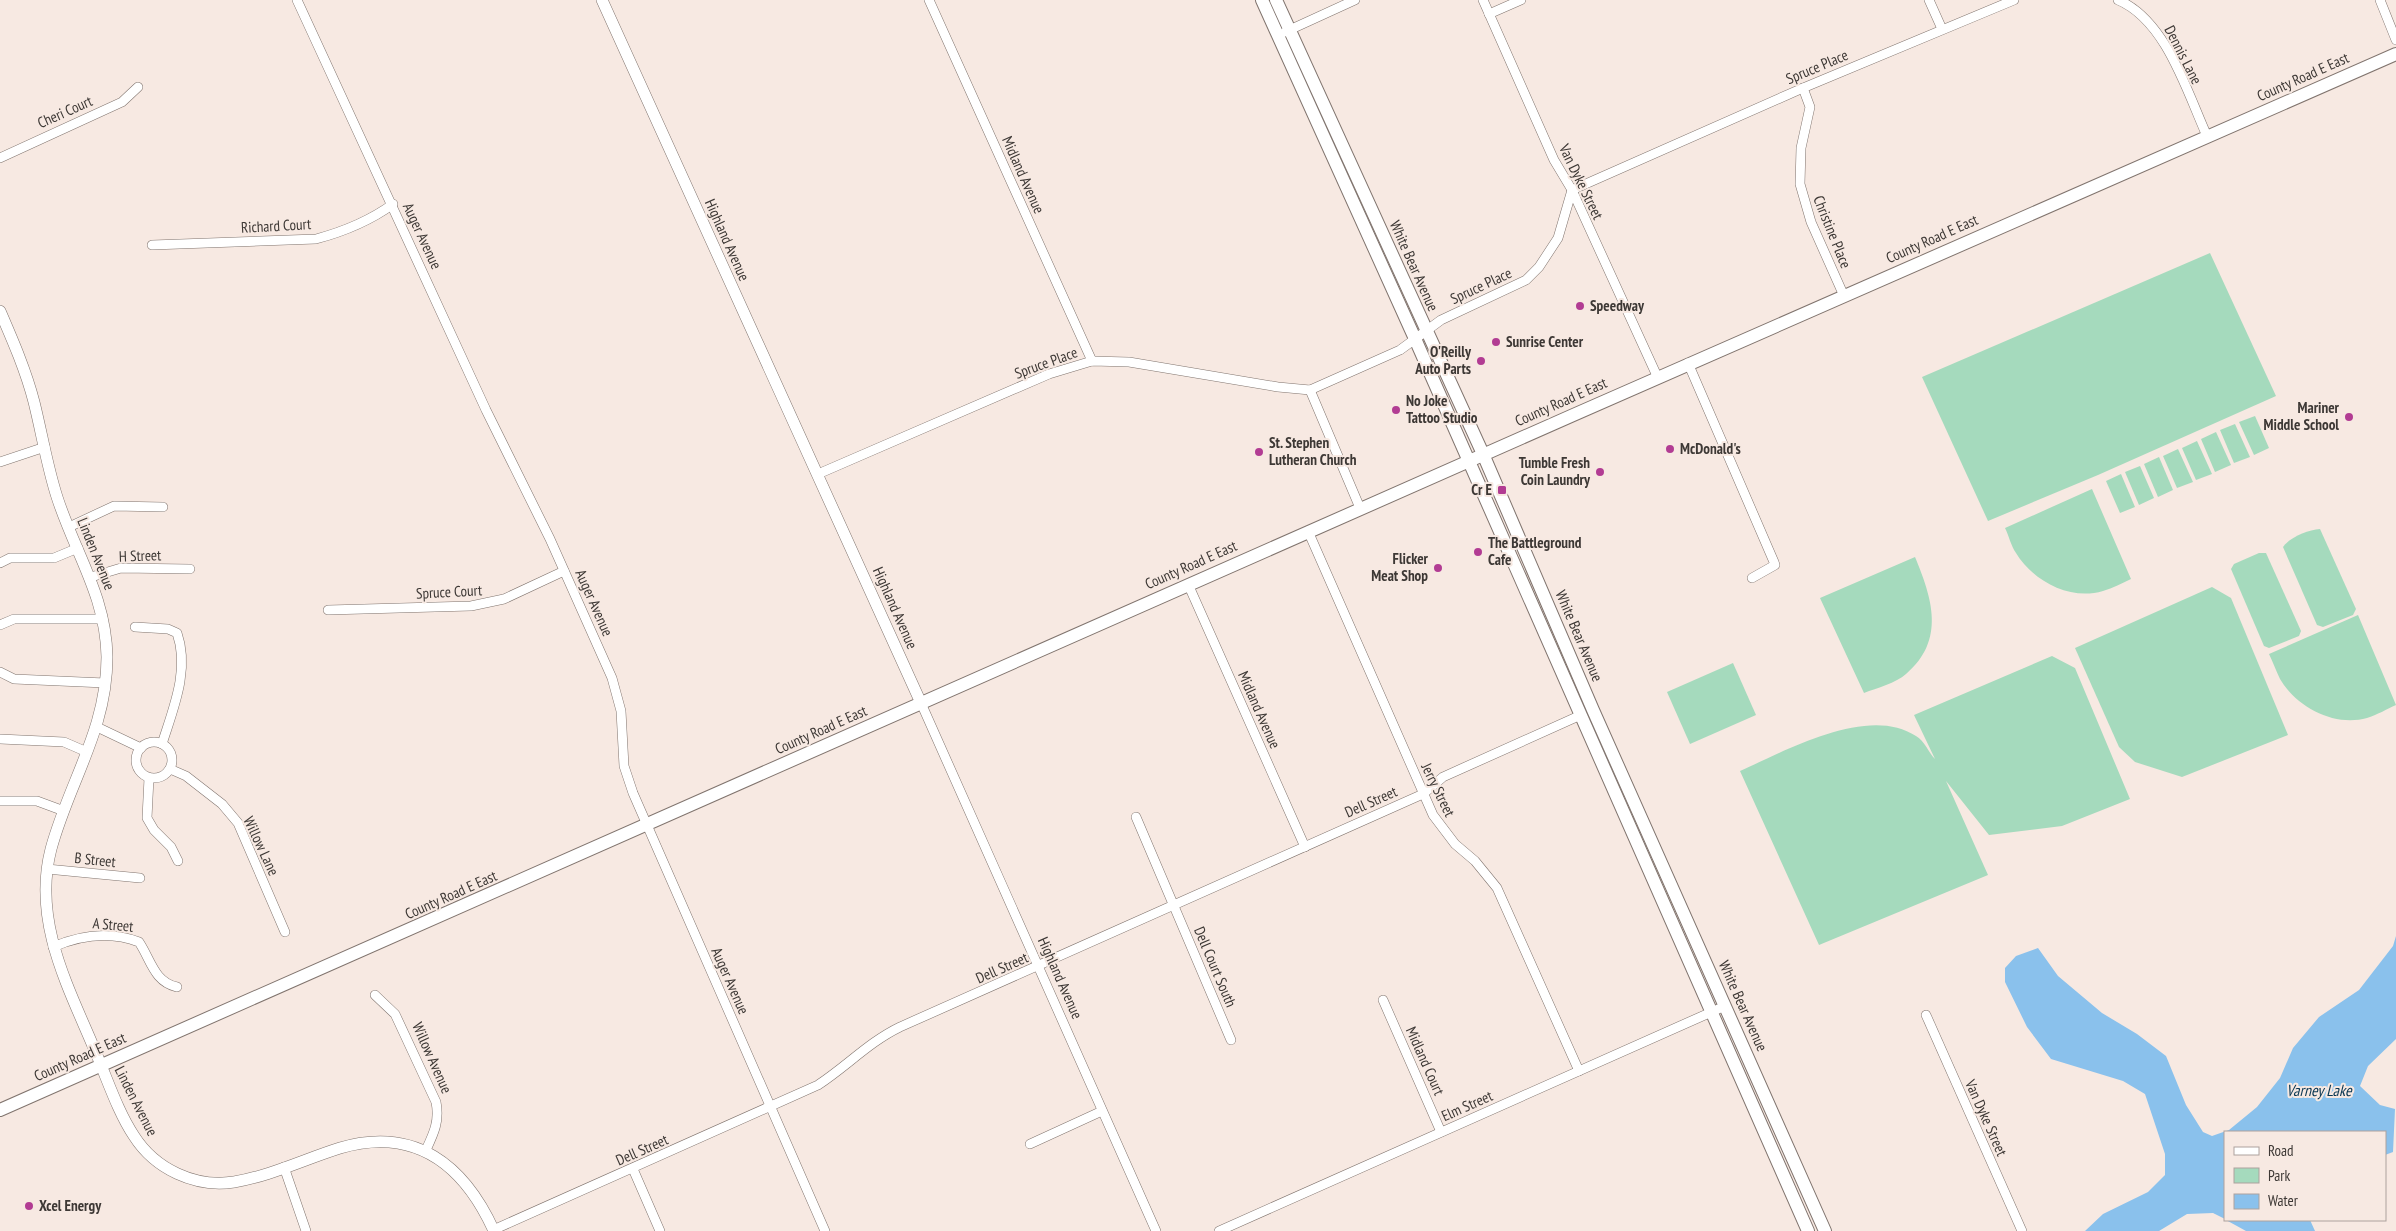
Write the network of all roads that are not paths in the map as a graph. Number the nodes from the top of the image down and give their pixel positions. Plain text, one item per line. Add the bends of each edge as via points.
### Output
1 (297, 0) edge
2 (602, 0) edge
3 (929, 0) edge
4 (1262, 0) edge
5 (1276, 0) edge
6 (1354, 0) edge
7 (1483, 0) edge
8 (1521, 0) edge
9 (1929, 0) edge
10 (2014, 0) edge
11 (2118, 0) edge
12 (2380, 0) edge
13 (1489, 14) junction
14 (1942, 29) junction
15 (1290, 30) junction
16 (1278, 35) junction
17 (2396, 40) edge
18 (2396, 54) edge
19 (138, 87) dead end
20 (1803, 88) junction
21 (2207, 136) junction
22 (0, 158) edge
23 (1572, 190) junction
24 (393, 204) junction
25 (152, 245) dead end
26 (1844, 296) junction
27 (0, 311) edge
28 (1426, 332) junction
29 (1416, 340) junction
30 (1092, 361) junction
31 (1688, 363) junction
32 (1657, 376) junction
33 (1310, 390) junction
34 (45, 447) junction
35 (1483, 454) junction
36 (1468, 460) junction
37 (0, 462) edge
38 (818, 474) junction
39 (163, 507) dead end
40 (1360, 508) junction
41 (69, 527) junction
42 (1308, 531) junction
43 (78, 548) junction
44 (0, 563) edge
45 (190, 569) dead end
46 (564, 570) junction
47 (91, 577) junction
48 (1752, 578) dead end
49 (1188, 584) junction
50 (328, 610) dead end
51 (103, 619) junction
52 (0, 625) edge
53 (136, 627) dead end
54 (0, 672) edge
55 (105, 684) junction
56 (921, 703) junction
57 (1581, 715) junction
58 (97, 727) junction
59 (0, 739) edge
60 (162, 744) junction
61 (141, 748) junction
62 (87, 752) junction
63 (170, 769) junction
64 (149, 778) junction
65 (1423, 794) junction
66 (0, 801) edge
67 (64, 811) junction
68 (1136, 816) dead end
69 (647, 825) junction
70 (1305, 847) junction
71 (178, 861) dead end
72 (47, 868) junction
73 (140, 878) dead end
74 (1173, 905) junction
75 (285, 932) dead end
76 (53, 947) junction
77 (1038, 967) junction
78 (177, 987) dead end
79 (375, 995) dead end
80 (1383, 1000) dead end
81 (1725, 1006) junction
82 (1712, 1012) junction
83 (1926, 1015) dead end
84 (1231, 1040) dead end
85 (102, 1065) junction
86 (1579, 1071) junction
87 (770, 1107) junction
88 (0, 1110) edge
89 (1102, 1111) junction
90 (1441, 1132) junction
91 (1030, 1144) dead end
92 (425, 1152) junction
93 (284, 1167) junction
94 (633, 1169) junction
95 (1239, 1227) edge
96 (306, 1231) edge
97 (493, 1231) edge
98 (660, 1231) edge
99 (825, 1231) edge
100 (1156, 1231) edge
101 (1219, 1231) edge
102 (1808, 1231) edge
103 (1825, 1231) edge
104 (2022, 1231) edge

1 - 24 street, Auger Avenue
2 - 38 street, Highland Avenue
3 - 30 street, Midland Avenue
4 - 16 main road, White Bear Avenue
5 - 15 main road, White Bear Avenue
6 - 15 street
7 - 13 street, Van Dyke Street
8 - 13 street
9 - 14 street
10 - 14 street, Spruce Place
11 - 21 street, Dennis Lane via 2135,10 2159,34
12 - 17 street
13 - 23 street, Van Dyke Street via 1554,160
14 - 20 street, Spruce Place
15 - 16 street
15 - 28 main road, White Bear Avenue
16 - 29 main road, White Bear Avenue
18 - 21 main road, County Road E East
19 - 22 street, Cheri Court via 122,102
20 - 23 street, Spruce Place
20 - 26 street, Christine Place via 1810,106 1801,148 1800,184 1811,222
21 - 26 main road, County Road E East
23 - 28 street, Spruce Place via 1558,238 1526,280 1441,320
23 - 32 street, Van Dyke Street
24 - 25 street, Richard Court via 373,216 316,239
24 - 46 street, Auger Avenue via 486,410
26 - 31 main road, County Road E East
27 - 34 street, Linden Avenue via 24,368
28 - 29 street, Spruce Place
28 - 35 main road, White Bear Avenue
29 - 33 street, Spruce Place
29 - 36 main road, White Bear Avenue
30 - 33 street, Spruce Place via 1129,362
30 - 38 street, Spruce Place via 1049,374
31 - 32 main road, County Road E East
31 - 48 street via 1775,565
32 - 35 main road, County Road E East
33 - 40 street
34 - 37 street
34 - 41 street, Linden Avenue via 50,475
35 - 36 main road, County Road E East
35 - 81 main road, White Bear Avenue
36 - 40 main road, County Road E East
36 - 57 main road, White Bear Avenue
38 - 56 street, Highland Avenue
39 - 41 street via 114,506
40 - 42 main road, County Road E East
41 - 43 street, Linden Avenue
42 - 49 main road, County Road E East
42 - 65 street, Jerry Street
43 - 44 street via 54,558 10,558
43 - 47 street, Linden Avenue
45 - 47 street, H Street via 121,568
46 - 50 street, Spruce Court via 490,604
46 - 69 street, Auger Avenue via 612,678 621,711 624,766
47 - 51 street, Linden Avenue
49 - 56 main road, County Road E East
49 - 70 street, Midland Avenue
51 - 52 street via 14,619
51 - 55 street, Linden Avenue
53 - 60 street via 168,629 177,633 180,642 181,683
54 - 55 street via 14,679
55 - 58 street, Linden Avenue
56 - 69 main road, County Road E East
56 - 77 street, Highland Avenue
57 - 65 street, Dell Street via 1443,777
57 - 82 main road, White Bear Avenue
58 - 61 street
58 - 62 street, Linden Avenue
59 - 62 street via 64,742
60 - 61 street via 149,743
60 - 63 street via 171,755
61 - 64 street via 136,763
62 - 67 street, Linden Avenue
63 - 64 street via 162,776
63 - 75 street, Willow Lane via 186,776 222,804 238,823
64 - 71 street via 147,818 171,847
65 - 70 street, Dell Street
65 - 86 street, Jerry Street via 1443,830 1497,888
66 - 67 street via 37,801
67 - 72 street, Linden Avenue
68 - 74 street, Dell Court South
69 - 85 main road, County Road E East
69 - 87 street, Auger Avenue
70 - 74 street, Dell Street
72 - 73 street, B Street
72 - 76 street, Linden Avenue via 46,916
74 - 77 street, Dell Street
74 - 84 street, Dell Court South
76 - 78 street, A Street via 90,935 128,938 140,942 157,976 166,985
76 - 85 street, Linden Avenue
77 - 87 street, Dell Street via 883,1035 818,1085
77 - 89 street, Highland Avenue
79 - 92 street, Willow Avenue via 395,1014 436,1102 439,1114 436,1130
80 - 90 street, Midland Court
81 - 82 street, Elm Street
81 - 103 main road, White Bear Avenue
82 - 86 street, Elm Street
82 - 102 main road, White Bear Avenue
83 - 104 street, Van Dyke Street
85 - 88 main road, County Road E East
85 - 93 street, Linden Avenue via 134,1137 145,1151 172,1172 202,1182 218,1183 250,1178
86 - 90 street, Elm Street
87 - 94 street, Dell Street
87 - 99 street, Auger Avenue
89 - 91 street
89 - 100 street, Highland Avenue
90 - 95 street, Elm Street
92 - 93 street, Linden Avenue via 390,1143 364,1143
92 - 97 street via 465,1181 484,1208
93 - 96 street
94 - 97 street, Dell Street
94 - 98 street
95 - 101 street, Elm Street

